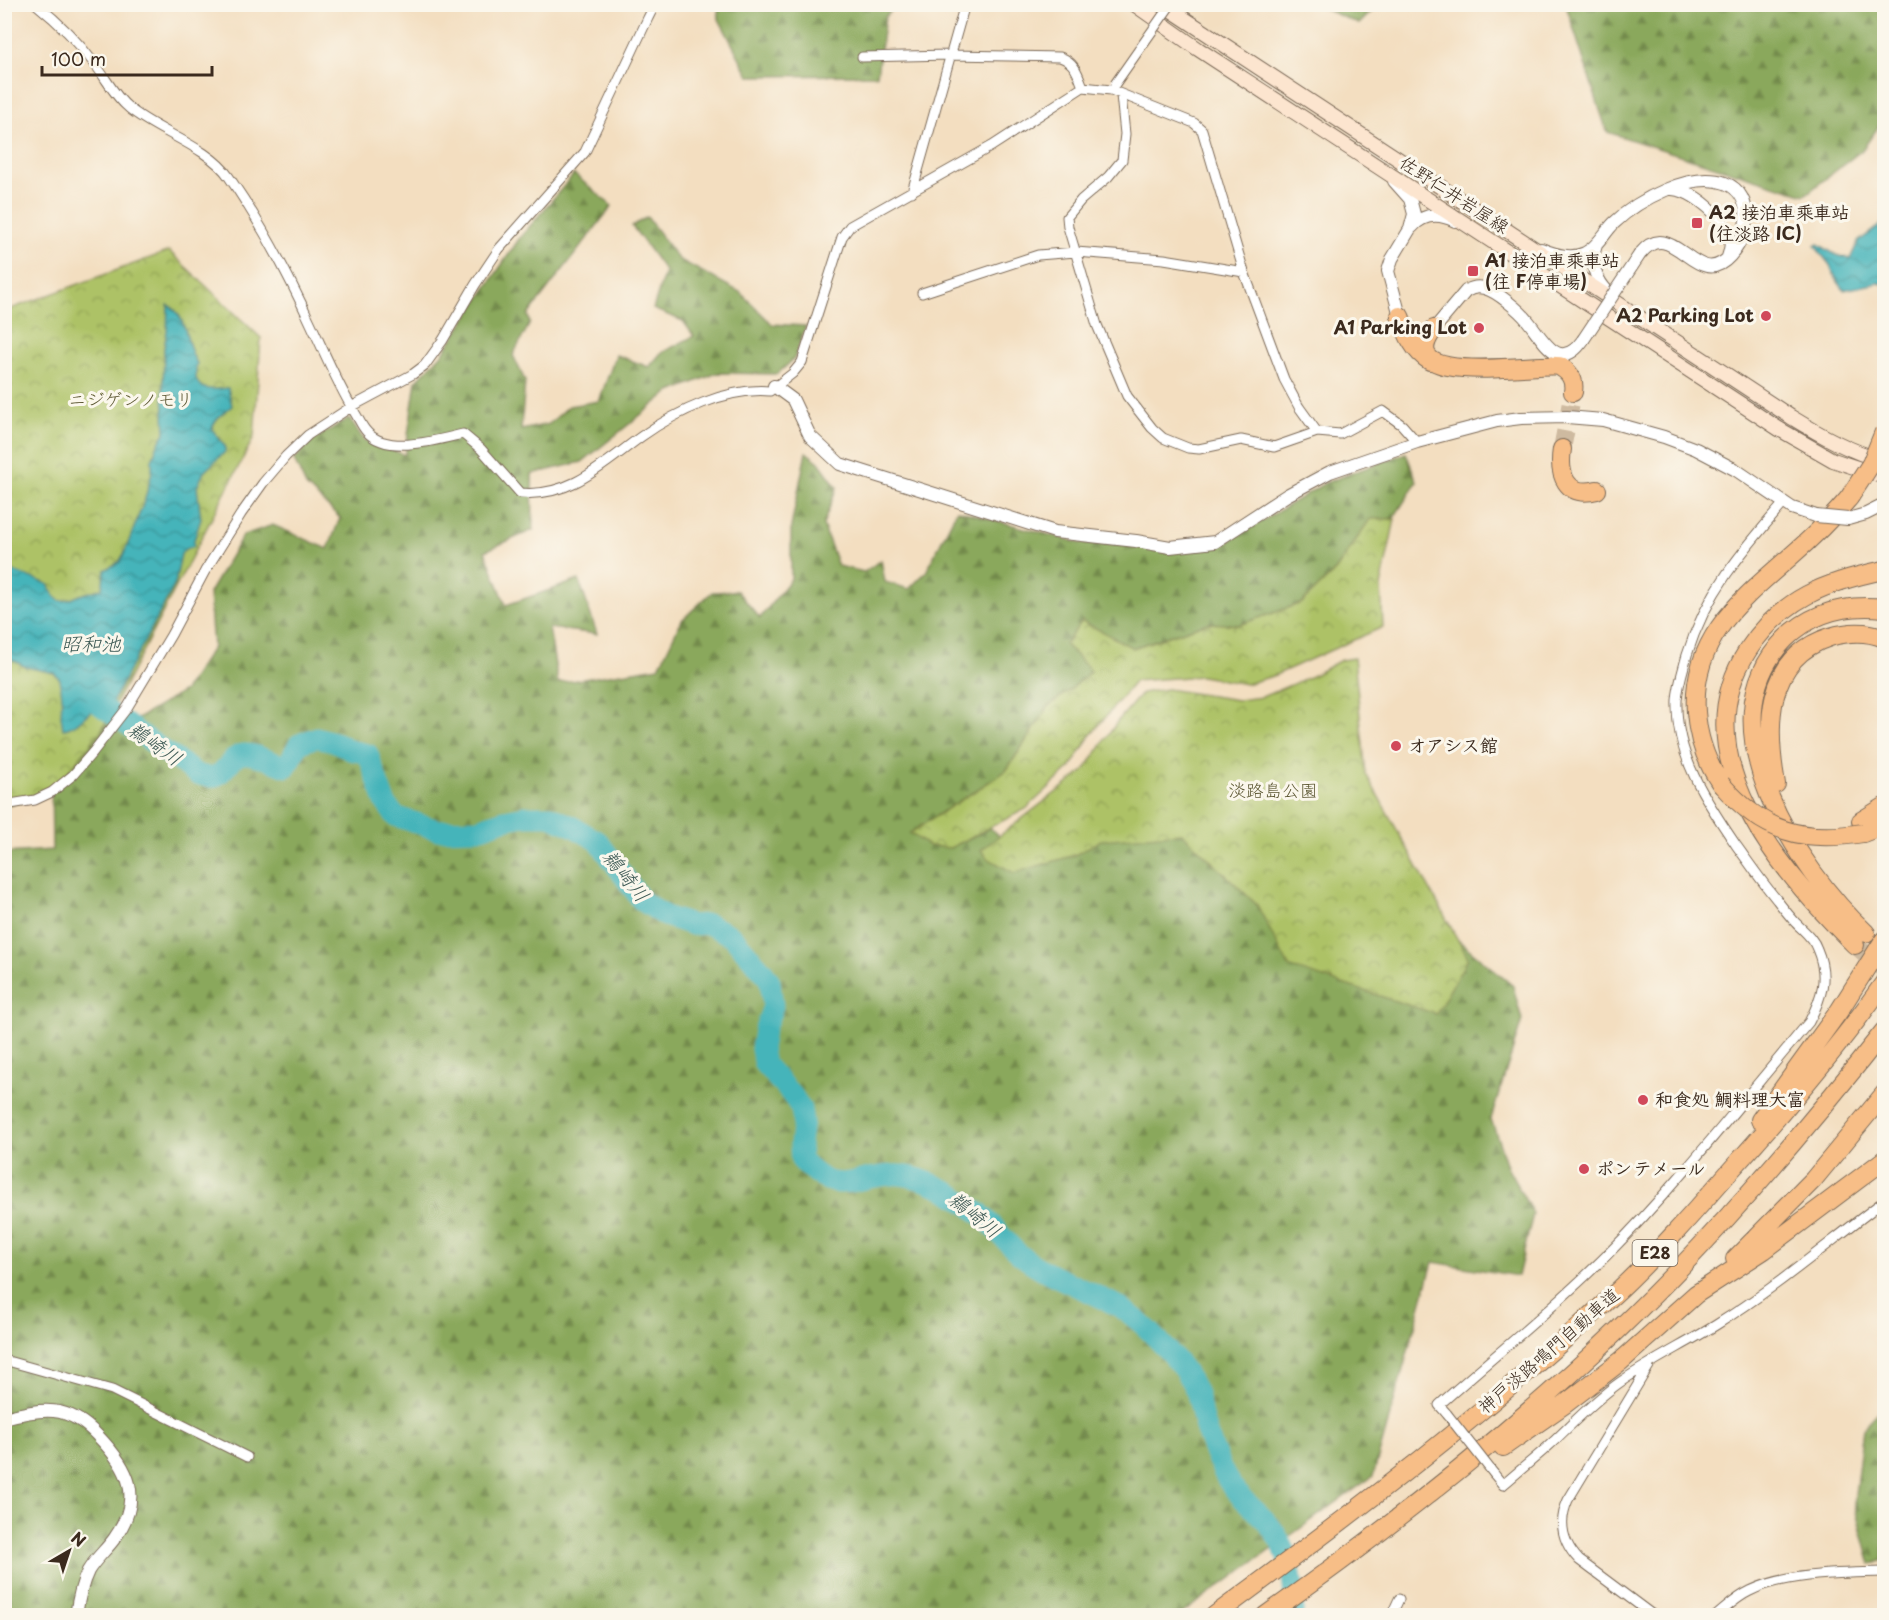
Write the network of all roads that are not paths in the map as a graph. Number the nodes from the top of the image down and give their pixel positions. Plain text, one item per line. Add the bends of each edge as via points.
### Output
1 (36, 4) edge
2 (655, 4) edge
3 (965, 4) edge
4 (1134, 4) edge
5 (1162, 4) edge
6 (1171, 4) edge
7 (949, 55) junction
8 (862, 57) dead end
9 (1083, 87) junction
10 (1113, 87) junction
11 (1121, 95) junction
12 (1344, 145) junction
13 (1671, 189) junction
14 (912, 192) junction
15 (1410, 229) junction
16 (1516, 236) junction
17 (1485, 237) junction
18 (1596, 245) junction
19 (1076, 252) junction
20 (1727, 260) junction
21 (1244, 272) junction
22 (922, 292) dead end
23 (1400, 316) junction
24 (1434, 329) junction
25 (1660, 332) junction
26 (1441, 365) junction
27 (774, 386) junction
28 (1573, 392) tunnel mouth
29 (351, 407) junction
30 (1317, 432) junction
31 (1884, 432) edge
32 (1417, 442) junction
33 (1562, 449) tunnel mouth
34 (1884, 461) edge
35 (1884, 477) edge
36 (1597, 489) dead end
37 (1785, 503) junction
38 (1884, 505) edge
39 (1884, 570) edge
40 (1884, 608) edge
41 (1884, 638) edge
42 (4, 805) edge
43 (1884, 807) edge
44 (1884, 825) edge
45 (1862, 827) junction
46 (1795, 846) junction
47 (1884, 940) edge
48 (1884, 983) edge
49 (1884, 1031) edge
50 (1884, 1094) edge
51 (1884, 1160) edge
52 (1708, 1196) junction
53 (1884, 1201) edge
54 (1696, 1294) junction
55 (4, 1360) edge
56 (1650, 1364) junction
57 (4, 1418) edge
58 (247, 1457) dead end
59 (1441, 1485) junction
60 (1884, 1572) edge
61 (1399, 1599) dead end
62 (76, 1616) edge
63 (1214, 1616) edge
64 (1265, 1616) edge
65 (1391, 1616) edge
66 (1654, 1616) edge
67 (1716, 1616) edge

1 - 29 street via 60,24 130,109 209,158 228,175 296,293
2 - 29 street via 585,152 500,249 425,364
3 - 7 street
4 - 12 main road, 佐野仁井岩屋線
5 - 16 main road, 佐野仁井岩屋線
6 - 10 street, bridge
7 - 8 street
7 - 9 street via 1060,57 1070,60
7 - 14 street
9 - 10 street
9 - 14 street
10 - 11 street
11 - 19 street via 1125,134 1122,160 1067,217
11 - 21 street via 1202,129
12 - 15 street via 1406,193 1414,214
12 - 17 main road, 佐野仁井岩屋線
13 - 18 street via 1628,211
13 - 20 street via 1694,197 1723,224 1731,239
13 - 20 street via 1713,181 1729,184 1741,194 1746,209 1745,227
14 - 27 street via 850,226 842,237 802,362
15 - 17 street via 1428,216 1443,216
15 - 23 street via 1388,272
16 - 18 street via 1562,256 1583,254
16 - 25 main road, 佐野仁井岩屋線
17 - 35 main road, 佐野仁井岩屋線 via 1803,444 1833,460
18 - 25 street via 1592,260 1600,283
19 - 21 street via 1164,259
19 - 22 street via 1038,255
19 - 30 street via 1097,325 1127,396 1162,438 1199,449 1241,441 1274,447
20 - 24 street, bridge via 1716,267 1705,267 1671,245 1660,241 1649,245 1583,340 1569,353 1557,353 1546,345 1520,312 1483,288 1466,291
21 - 30 street via 1284,379
23 - 24 street via 1416,332
23 - 26 highway via 1416,349
24 - 26 highway via 1426,342 1426,353
25 - 34 main road, 佐野仁井岩屋線 via 1816,432
26 - 28 highway via 1467,369 1559,366 1571,376
27 - 29 street via 770,391 713,399 672,416 575,484 527,493 520,493 463,434 425,443 382,442 367,433
27 - 32 street via 793,400 810,436 840,464 1055,532 1170,547 1215,542 1329,472
29 - 42 street via 308,435 263,483 205,571 127,708 73,775 36,800
30 - 32 street via 1340,434 1383,411
31 - 45 highway, bridge via 1871,464 1849,498 1740,602 1714,634 1696,682 1697,721 1705,755 1732,796 1758,818 1791,830
32 - 37 street via 1521,418 1603,420 1696,449
33 - 36 highway via 1561,473 1568,484 1584,492
37 - 38 street, bridge via 1816,516 1848,519
37 - 56 street, bridge via 1736,560 1707,603 1682,674 1677,699 1678,728 1695,779 1725,828 1769,890 1817,947 1822,964 1820,1000 1809,1022 1648,1212 1534,1323 1439,1405 1503,1485 1607,1392
39 - 46 highway via 1818,588 1776,615 1737,669 1726,720 1733,774 1773,852 1803,890 1861,939
40 - 46 highway via 1850,607 1817,616 1779,645 1762,672 1753,717 1757,754 1770,797
41 - 46 highway via 1851,633 1823,639 1799,655 1775,690 1770,722 1773,766 1784,820
43 - 45 highway
44 - 45 highway
47 - 52 highway via 1839,1011
48 - 52 highway, 神戸淡路鳴門自動車道 / E28 via 1814,1074
49 - 59 highway, 神戸淡路鳴門自動車道 / E28 via 1767,1175 1692,1256 1562,1381
50 - 54 highway via 1813,1180
51 - 54 highway via 1764,1250
52 - 63 highway, 神戸淡路鳴門自動車道 / E28 via 1621,1288 1476,1415
53 - 56 street via 1788,1276
54 - 59 highway via 1565,1404 1488,1458
55 - 58 street via 112,1390
56 - 66 street via 1568,1500 1562,1525 1569,1550 1579,1560
57 - 62 street via 37,1410 56,1410 74,1416 103,1441 131,1486 131,1505 125,1523 88,1572
59 - 64 highway, 神戸淡路鳴門自動車道 / E28
60 - 67 street via 1779,1580 1738,1597
61 - 65 street

